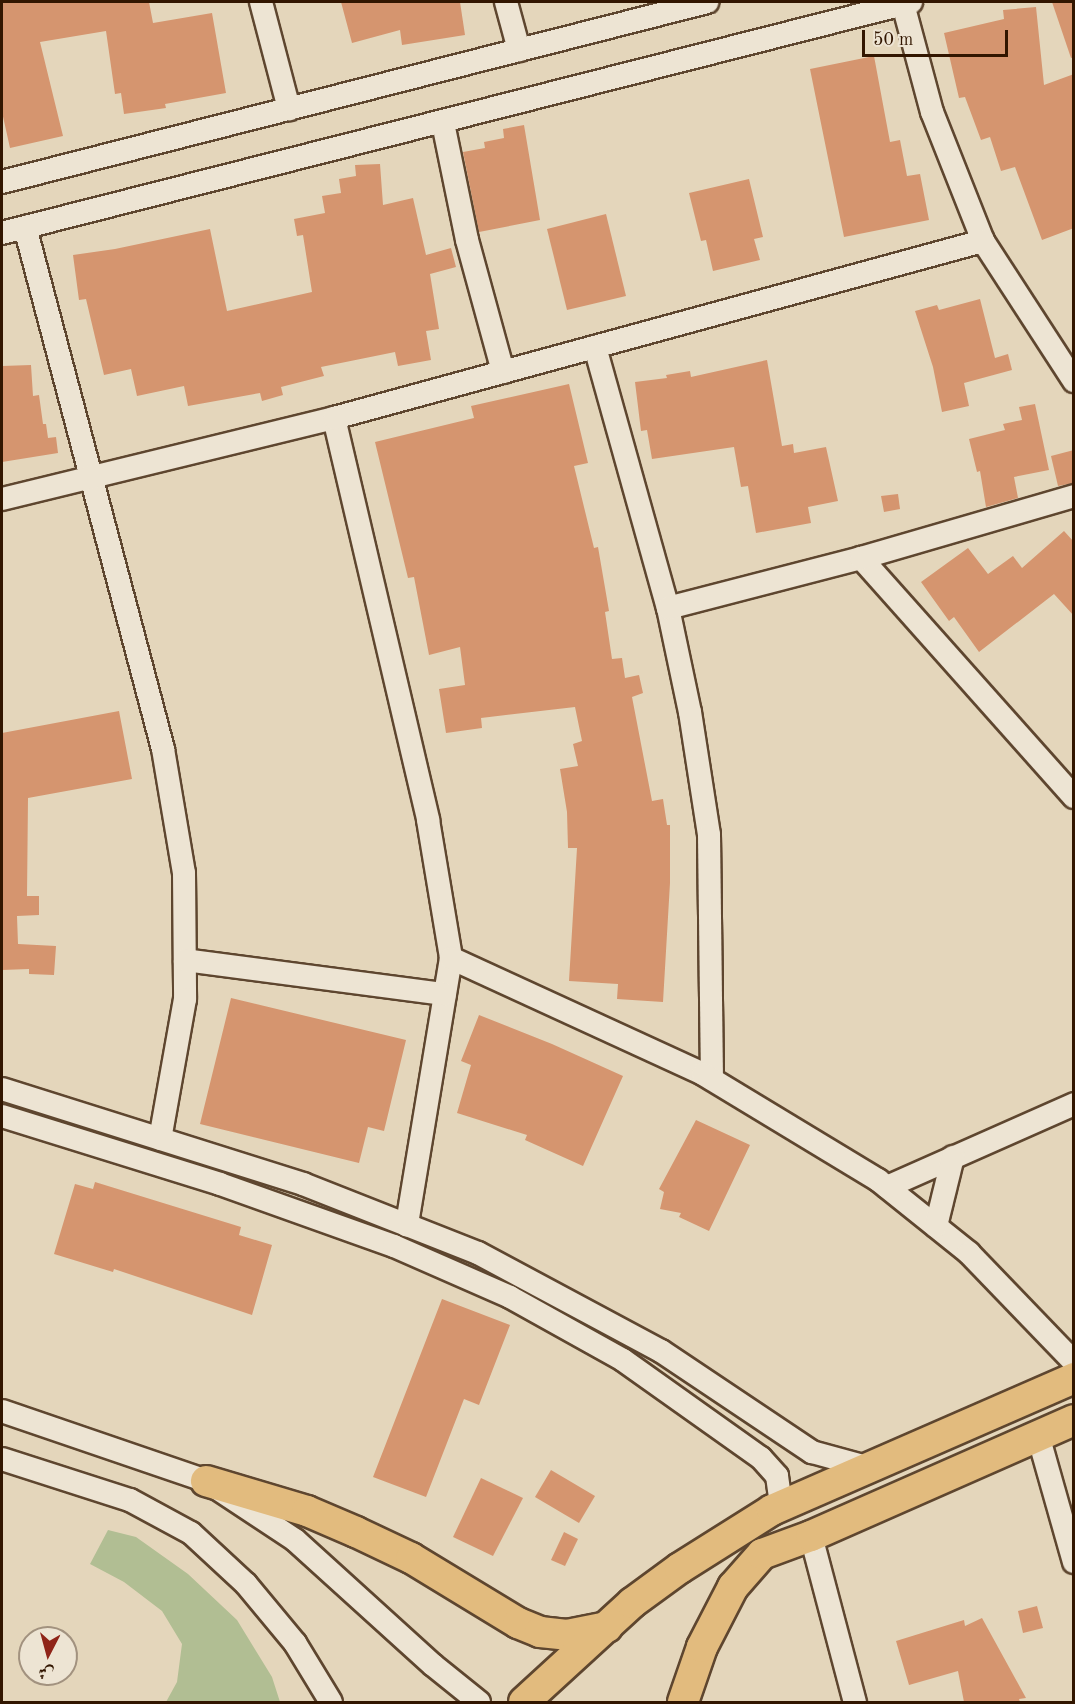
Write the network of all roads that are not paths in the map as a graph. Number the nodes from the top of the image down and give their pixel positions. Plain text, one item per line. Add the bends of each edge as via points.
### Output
1 (261, 2) edge
2 (506, 2) edge
3 (707, 2) edge
4 (907, 3) edge
5 (519, 50) junction
6 (289, 109) junction
7 (443, 123) junction
8 (2, 182) edge
9 (25, 227) junction
10 (2, 233) edge
11 (983, 240) junction
12 (595, 347) junction
13 (503, 372) junction
14 (1074, 381) edge
15 (334, 418) junction
16 (90, 477) junction
17 (1074, 496) edge
18 (2, 499) edge
19 (861, 558) junction
20 (668, 608) junction
21 (1074, 797) edge
22 (451, 958) junction
23 (184, 960) junction
24 (445, 994) junction
25 (712, 1079) junction
26 (2, 1089) edge
27 (1074, 1104) edge
28 (2, 1116) edge
29 (160, 1139) junction
30 (953, 1157) junction
31 (887, 1187) junction
32 (407, 1225) junction
33 (936, 1226) junction
34 (1074, 1362) edge
35 (1074, 1378) edge
36 (2, 1411) edge
37 (1074, 1420) edge
38 (1038, 1435) junction
39 (2, 1459) edge
40 (867, 1467) junction
41 (206, 1481) junction
42 (781, 1506) junction
43 (811, 1536) junction
44 (1074, 1562) edge
45 (607, 1628) junction
46 (331, 1702) edge
47 (479, 1702) edge
48 (524, 1702) edge
49 (683, 1702) edge
50 (855, 1702) edge

1 - 6 street
2 - 5 street
3 - 5 street
4 - 7 street
4 - 11 street via 932,112
5 - 6 street
6 - 8 street
7 - 9 street
7 - 13 street via 467,240
9 - 10 street
9 - 16 street
11 - 12 street
11 - 14 street
12 - 13 street
12 - 20 street
13 - 15 street
15 - 16 street
15 - 22 street via 428,820
16 - 18 street
16 - 23 street via 163,749 184,873
17 - 19 street
19 - 20 street
19 - 21 street
20 - 25 street via 690,712 709,835
22 - 24 street
22 - 25 street
23 - 24 street
23 - 29 street via 185,999
24 - 32 street
25 - 31 street
26 - 29 street
27 - 30 street
28 - 42 street via 231,1188 394,1246 510,1298 623,1360 761,1458 777,1476
29 - 32 street via 303,1184
30 - 31 street
30 - 33 street
31 - 33 street
32 - 40 street via 478,1253 661,1351 812,1452
33 - 34 street via 969,1253
35 - 40 main road
36 - 41 street
37 - 38 main road
38 - 43 main road
38 - 44 street
39 - 46 street via 130,1500 190,1533 246,1584 288,1634
40 - 42 main road
41 - 45 main road via 307,1510 357,1532 411,1558 518,1623 540,1632 567,1635
41 - 47 street via 295,1540
42 - 45 main road via 680,1568 632,1603
43 - 49 main road via 762,1554 733,1587 702,1647
43 - 50 street
45 - 48 main road

